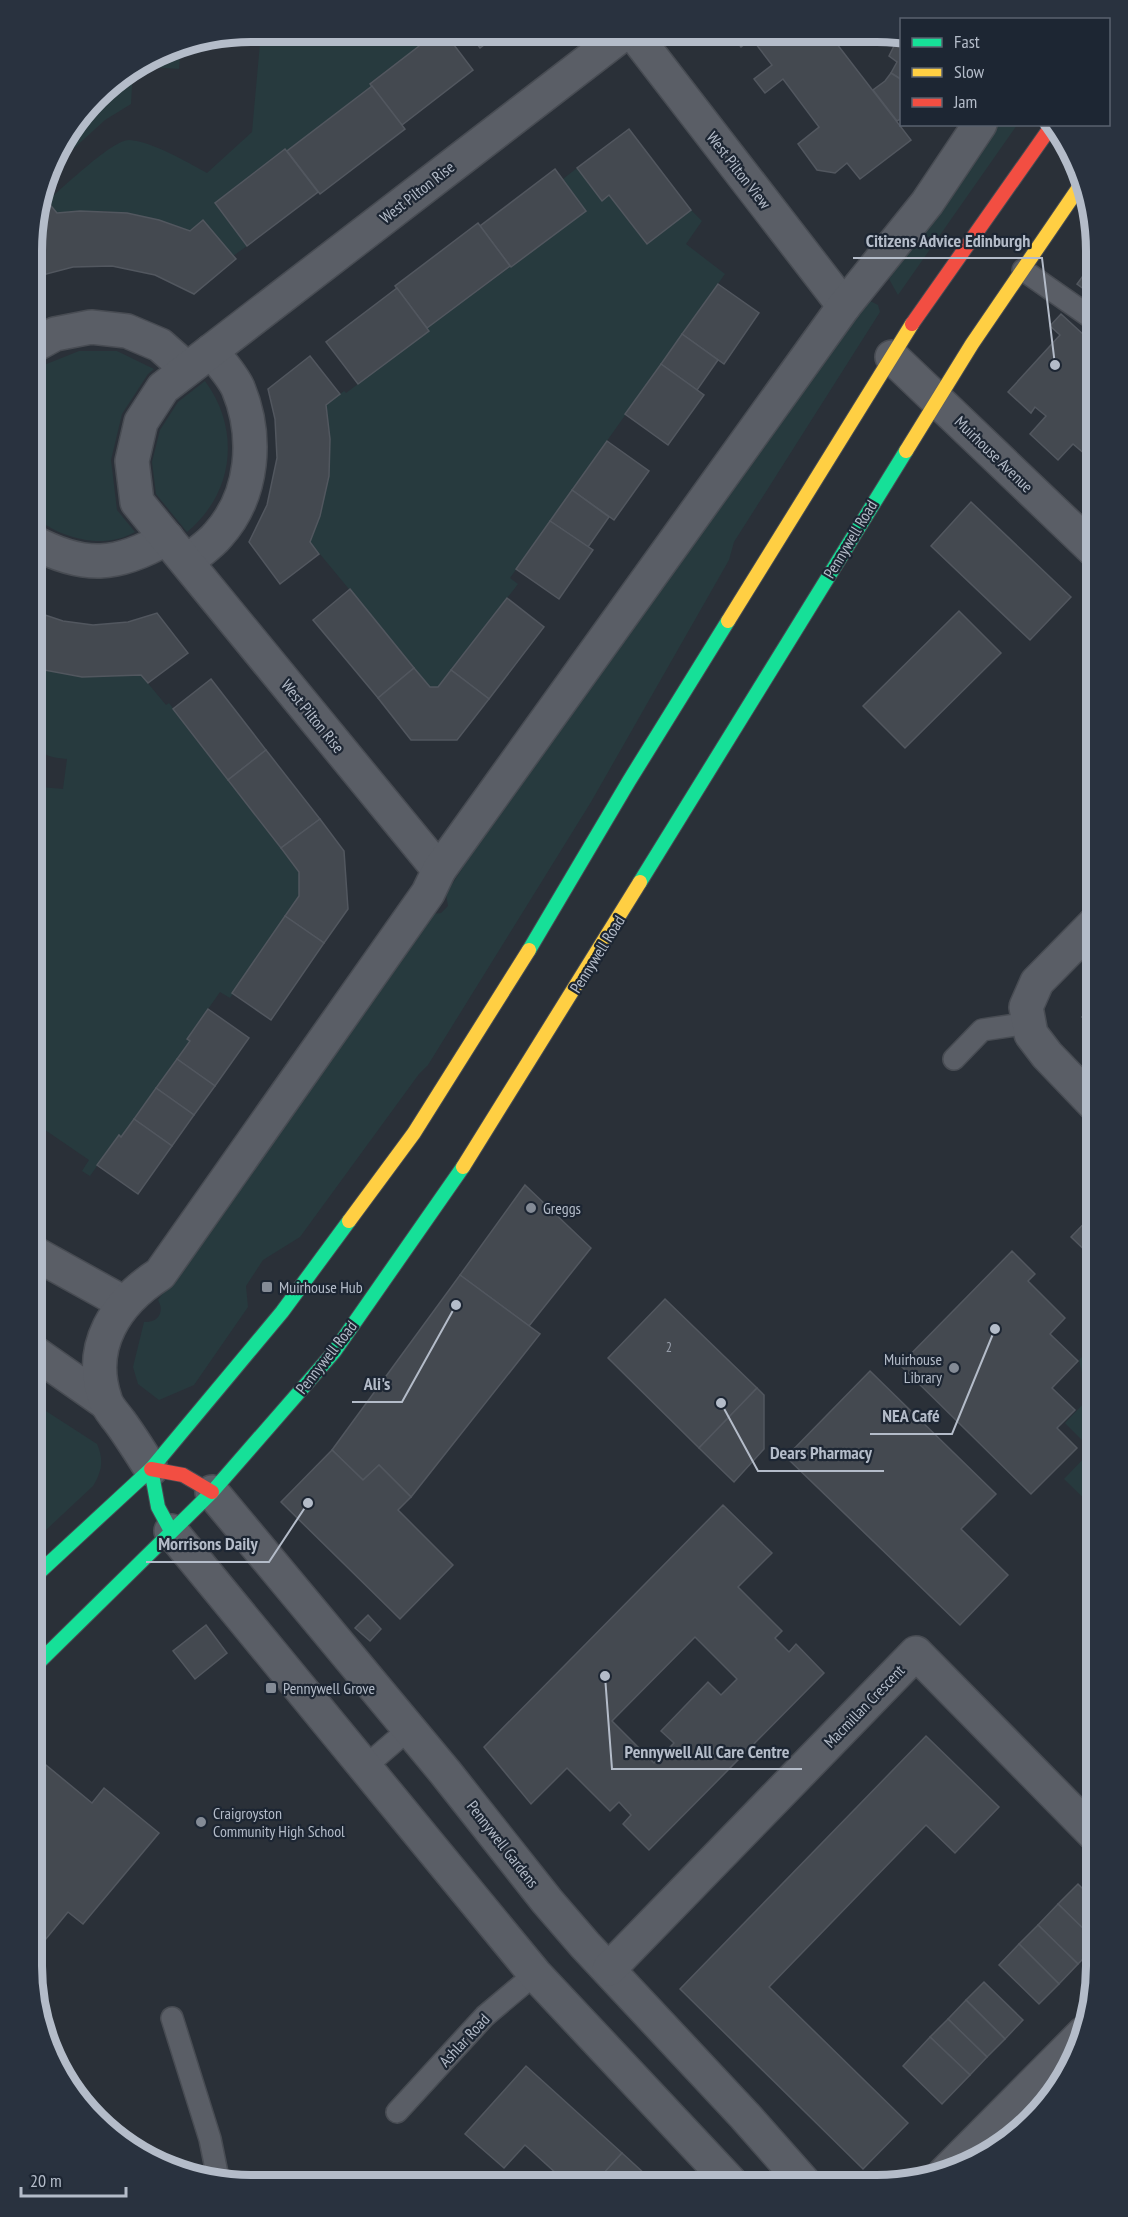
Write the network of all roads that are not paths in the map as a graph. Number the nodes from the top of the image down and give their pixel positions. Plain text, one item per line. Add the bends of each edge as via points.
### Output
1 (613, 42) edge
2 (640, 42) edge
3 (979, 126) edge
4 (1048, 131) edge
5 (1077, 191) edge
6 (1023, 270) junction
7 (844, 306) junction
8 (1086, 314) edge
9 (42, 341) edge
10 (892, 357) junction
11 (199, 360) junction
12 (938, 400) junction
13 (1086, 542) edge
14 (42, 547) edge
15 (177, 550) junction
16 (439, 870) junction
17 (1086, 932) edge
18 (1028, 1023) junction
19 (954, 1059) dead end
20 (1086, 1096) edge
21 (42, 1258) edge
22 (124, 1303) junction
23 (42, 1358) edge
24 (105, 1402) junction
25 (151, 1468) junction
26 (212, 1492) junction
27 (171, 1531) junction
28 (42, 1571) edge
29 (42, 1659) edge
30 (409, 1729) junction
31 (366, 1766) junction
32 (1086, 1826) edge
33 (609, 1969) junction
34 (535, 1974) junction
35 (172, 2018) dead end
36 (1069, 2048) edge
37 (398, 2112) dead end
38 (961, 2157) edge
39 (217, 2172) edge
40 (724, 2175) edge
41 (797, 2175) edge

1 - 11 street, West Pilton Rise
2 - 7 street, West Pilton View
3 - 7 street via 927,203
4 - 10 street
5 - 6 street, Pennywell Road
6 - 8 lane
6 - 12 street, Pennywell Road
7 - 16 street
9 - 11 street via 55,334 91,327 127,331
10 - 12 street, Muirhouse Avenue
10 - 25 street via 414,1133 282,1312
11 - 15 street, West Pilton Rise via 163,388 141,422 132,461 137,502
11 - 15 street via 237,386 250,424 250,464 240,502 218,535
12 - 13 street, Muirhouse Avenue
12 - 26 street, Pennywell Road via 480,1143 334,1352
14 - 15 street via 84,561
15 - 16 street, West Pilton Rise
16 - 22 street via 428,893 160,1274
17 - 18 street via 1037,982 1026,1007
18 - 19 lane via 982,1030
18 - 20 street via 1031,1034 1047,1055
21 - 22 street
22 - 24 street via 103,1347 100,1366
23 - 24 street
24 - 25 street
25 - 26 street via 183,1475
25 - 27 street via 158,1507
25 - 28 street
26 - 27 street, Pennywell Road
26 - 30 street, Pennywell Gardens
27 - 29 street, Pennywell Road
27 - 31 street
30 - 31 lane
30 - 33 street, Pennywell Gardens via 547,1901
31 - 34 street
32 - 33 street, Macmillan Crescent via 916,1653
33 - 41 street, Pennywell Gardens
34 - 37 lane, Ashlar Road via 485,2016
34 - 40 street
35 - 39 lane
36 - 38 street

